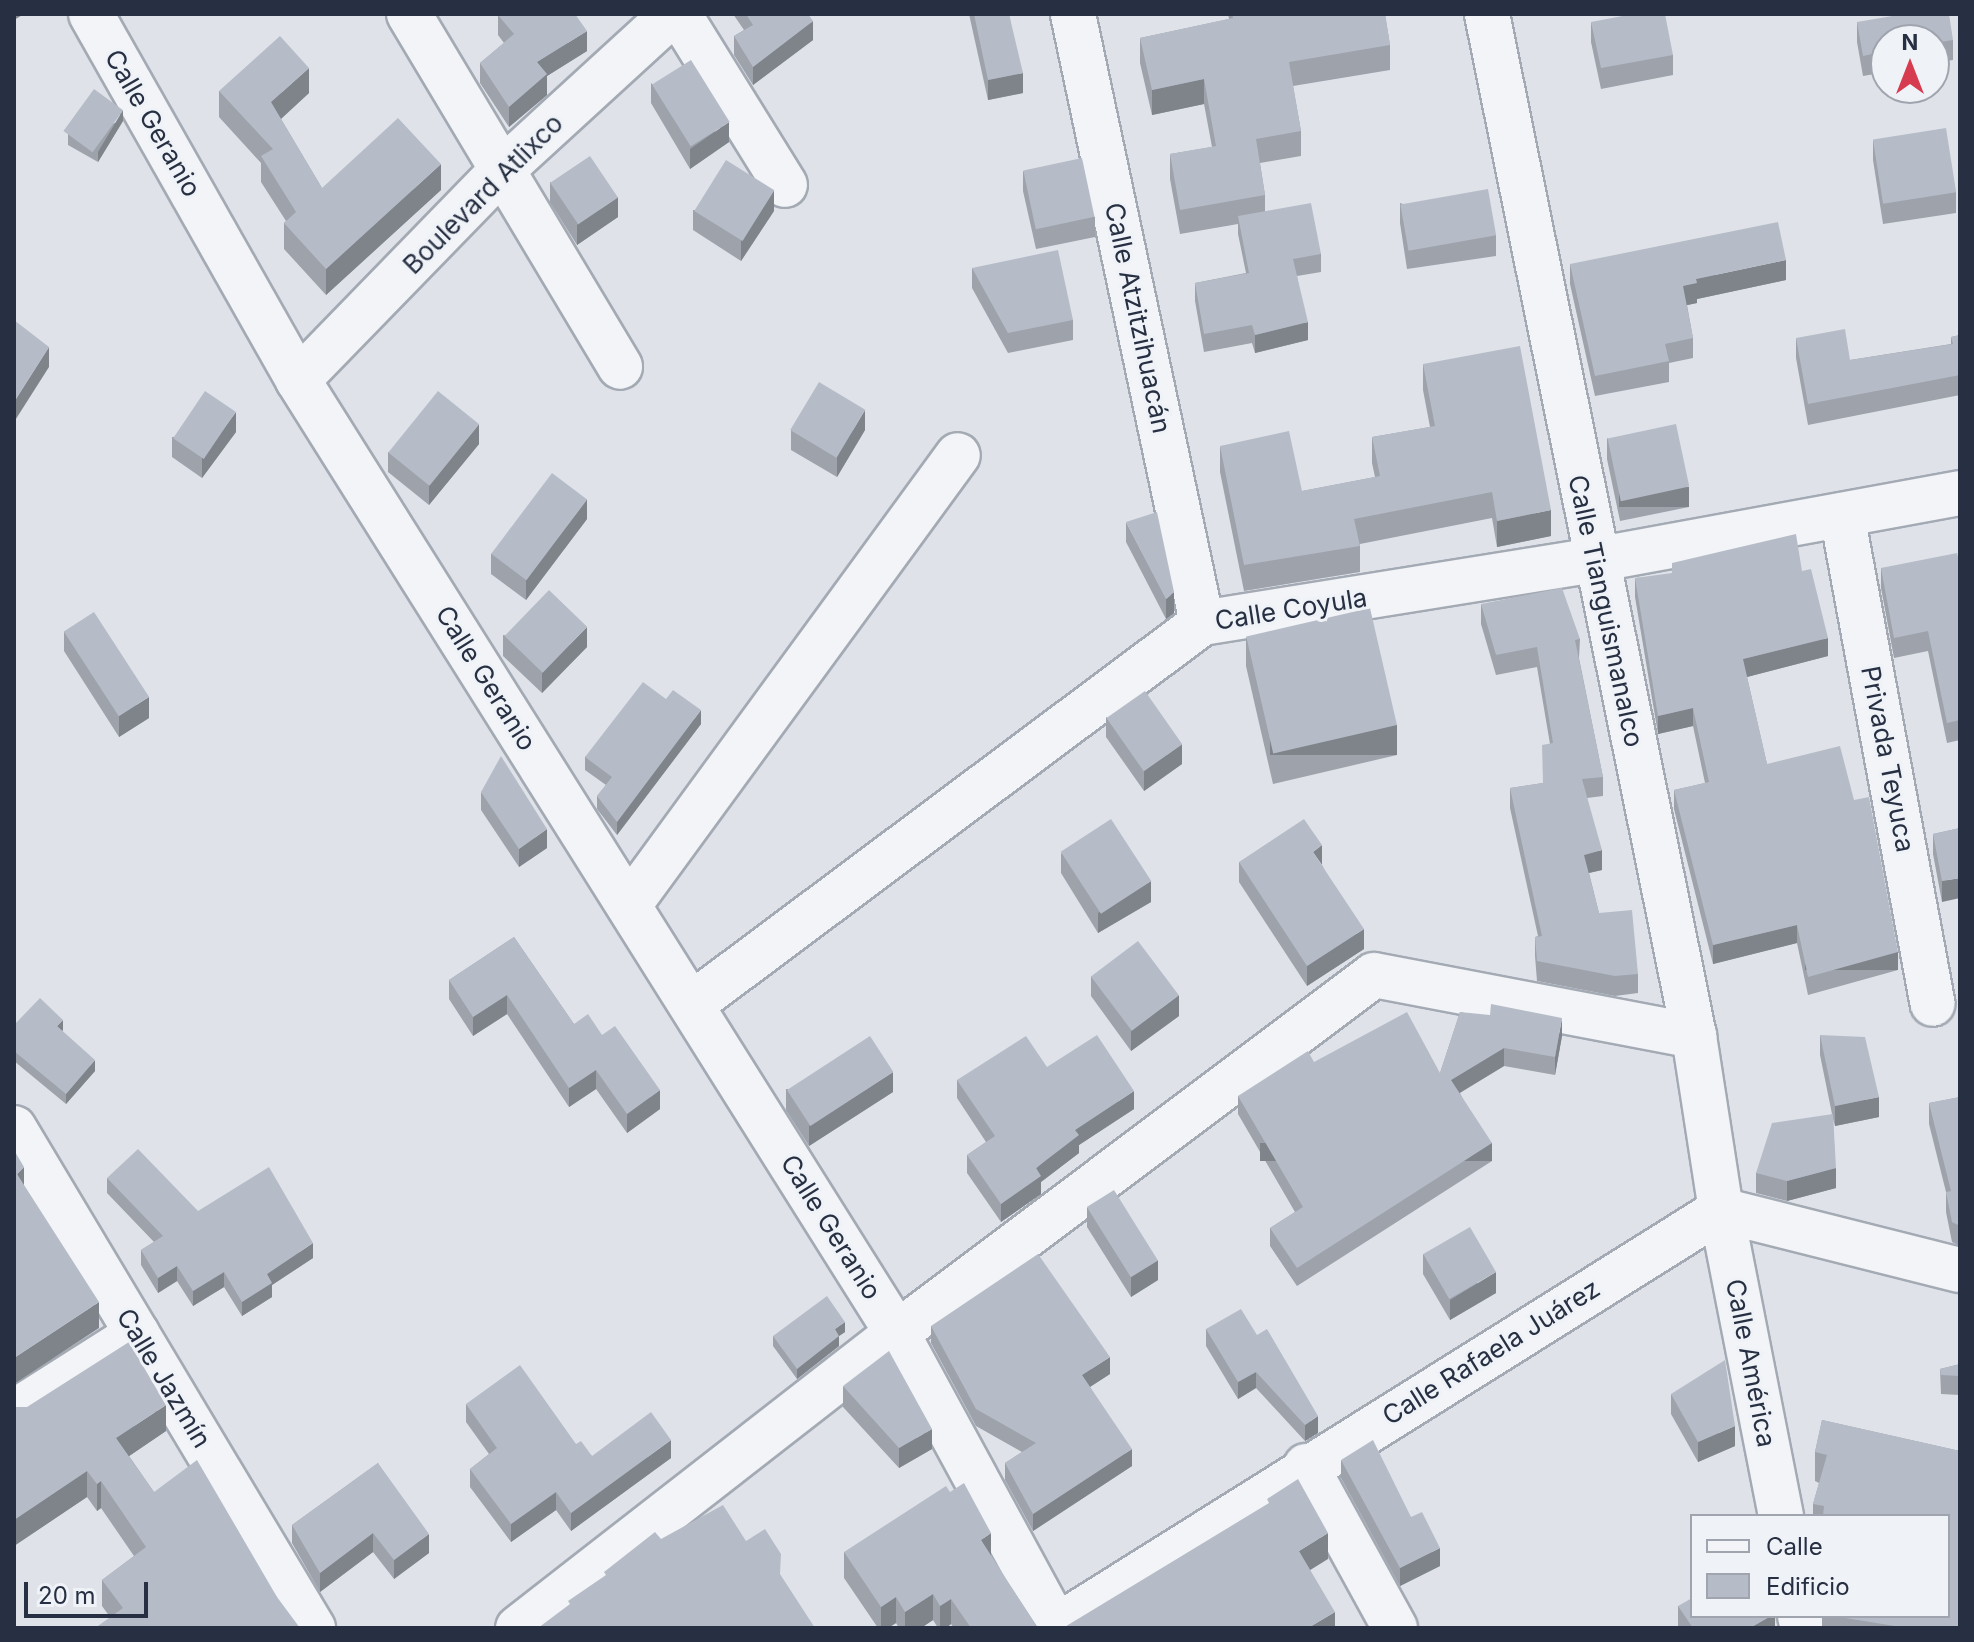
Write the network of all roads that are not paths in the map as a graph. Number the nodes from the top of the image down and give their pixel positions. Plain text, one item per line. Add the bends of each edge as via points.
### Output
1 (91, 14) edge
2 (409, 14) edge
3 (672, 14) edge
4 (679, 14) edge
5 (1073, 14) edge
6 (1487, 14) edge
7 (502, 170) junction
8 (785, 185) dead end
9 (620, 367) dead end
10 (298, 380) junction
11 (958, 455) dead end
12 (1960, 493) edge
13 (1842, 515) junction
14 (1595, 560) junction
15 (1202, 623) junction
16 (629, 905) junction
17 (692, 1004) junction
18 (1933, 1004) dead end
19 (1694, 1036) junction
20 (14, 1128) edge
21 (1721, 1210) junction
22 (1960, 1270) edge
23 (897, 1333) junction
24 (137, 1334) junction
25 (14, 1412) edge
26 (1306, 1466) junction
27 (1781, 1514) edge
28 (313, 1628) edge
29 (518, 1628) edge
30 (1055, 1628) edge
31 (1395, 1628) edge

1 - 10 street, Calle Geranio
2 - 7 street
3 - 7 street, Boulevard Atlixco
4 - 8 street
5 - 15 street, Calle Atzitzihuacán
6 - 14 street, Calle Tianguismanalco
7 - 9 street
7 - 10 street, Boulevard Atlixco
10 - 16 street, Calle Geranio
11 - 16 street
12 - 13 street, Calle Coyula
13 - 14 street, Calle Coyula
13 - 18 street, Privada Teyuca
14 - 15 street, Calle Coyula
14 - 19 street, Calle Tianguismanalco
15 - 17 street, Calle Coyula
16 - 17 street, Calle Geranio
17 - 23 street, Calle Geranio
19 - 21 street, Calle Tianguismanalco
19 - 23 street via 1374,975
20 - 24 street, Calle Jazmín
21 - 22 street
21 - 26 street, Calle Rafaela Juárez
21 - 27 street, Calle América
23 - 29 street
23 - 30 street, Calle Geranio
24 - 25 street
24 - 28 street, Calle Jazmín
26 - 30 street, Calle Rafaela Juárez
26 - 31 street

